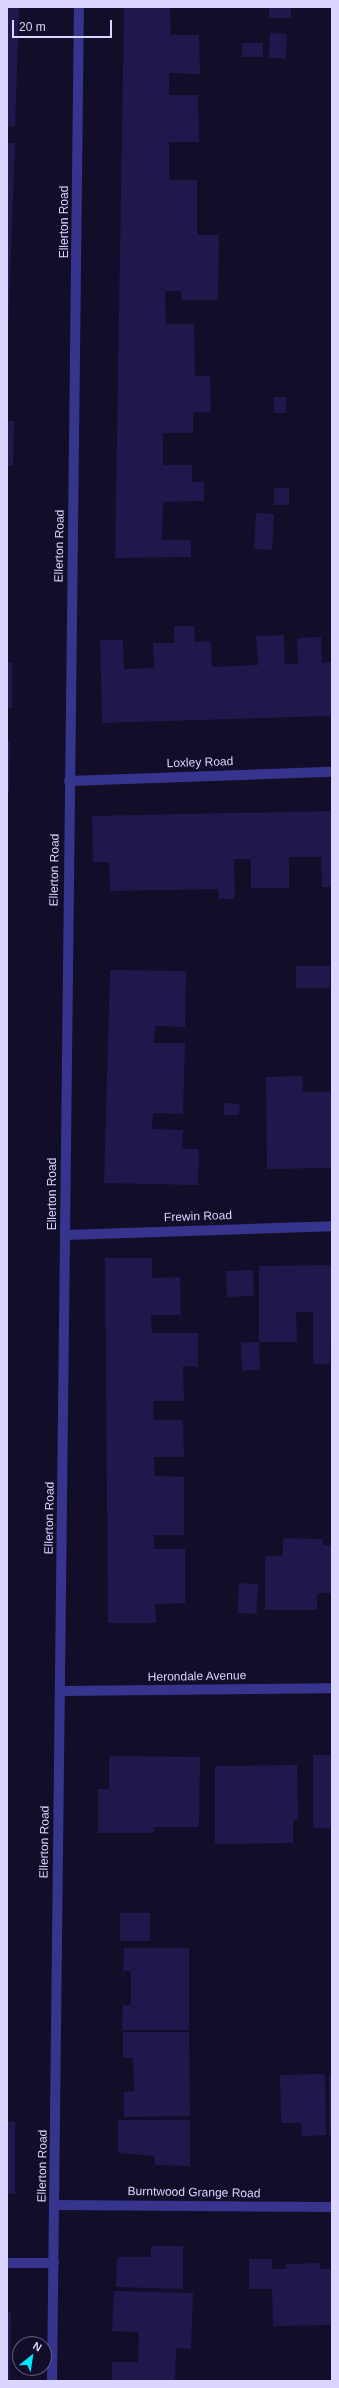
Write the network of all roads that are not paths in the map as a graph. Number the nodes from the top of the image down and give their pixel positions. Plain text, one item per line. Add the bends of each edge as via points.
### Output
1 (79, 7) edge
2 (332, 772) edge
3 (69, 781) junction
4 (332, 1226) edge
5 (66, 1235) junction
6 (332, 1688) edge
7 (61, 1691) junction
8 (55, 2205) junction
9 (332, 2208) edge
10 (7, 2263) edge
11 (54, 2263) junction
12 (52, 2381) edge

1 - 3 street, Ellerton Road
2 - 3 street, Loxley Road
3 - 5 street, Ellerton Road
4 - 5 street, Frewin Road
5 - 7 street, Ellerton Road
6 - 7 street, Herondale Avenue
7 - 8 street, Ellerton Road
8 - 9 street, Burntwood Grange Road
8 - 11 street, Ellerton Road
10 - 11 street
11 - 12 street, Ellerton Road

